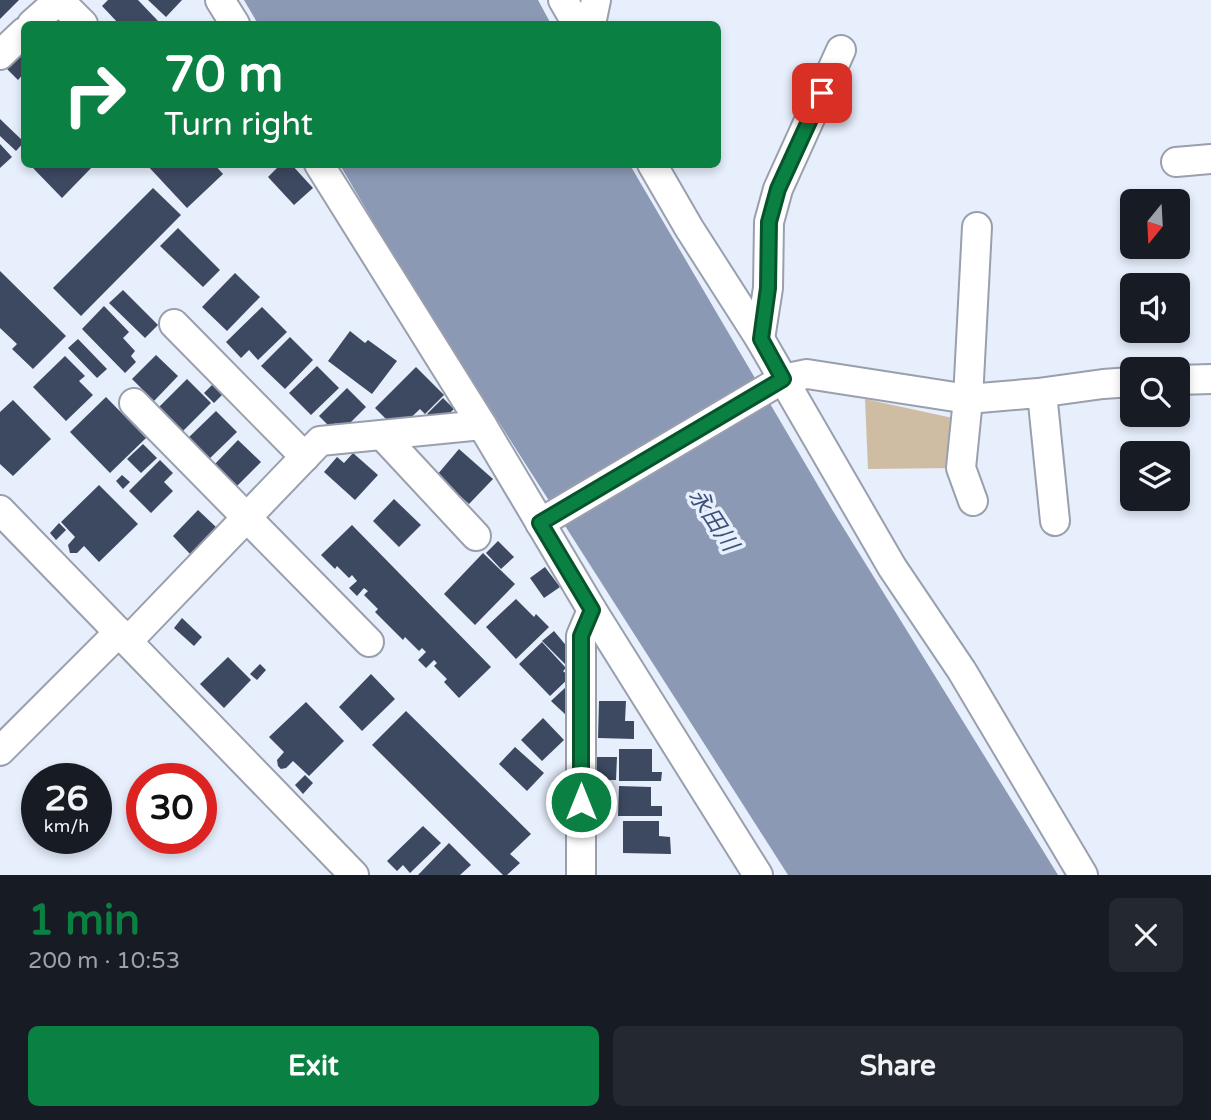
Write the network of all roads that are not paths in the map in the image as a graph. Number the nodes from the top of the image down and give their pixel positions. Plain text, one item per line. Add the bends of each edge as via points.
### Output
1 (220, 0) edge
2 (563, 0) edge
3 (596, 0) edge
4 (35, 21) edge
5 (80, 21) edge
6 (233, 21) edge
7 (575, 21) edge
8 (592, 21) edge
9 (21, 35) edge
10 (841, 50) dead end
11 (0, 55) edge
12 (1211, 159) edge
13 (1177, 162) dead end
14 (321, 168) edge
15 (654, 168) edge
16 (977, 227) dead end
17 (174, 324) dead end
18 (761, 339) junction
19 (1211, 379) edge
20 (1190, 380) edge
21 (778, 382) junction
22 (1120, 383) edge
23 (1042, 393) junction
24 (968, 399) junction
25 (134, 403) dead end
26 (482, 425) junction
27 (382, 435) junction
28 (305, 457) junction
29 (972, 501) dead end
30 (0, 510) edge
31 (247, 517) junction
32 (543, 521) junction
33 (1055, 521) dead end
34 (476, 536) dead end
35 (592, 610) junction
36 (123, 636) junction
37 (369, 642) dead end
38 (0, 751) edge
39 (354, 875) edge
40 (581, 875) edge
41 (758, 875) edge
42 (1083, 875) edge

1 - 6 street
2 - 7 street
3 - 8 street
4 - 5 street via 59,0
9 - 11 street
10 - 18 street via 778,189 769,222 768,288
12 - 13 street
14 - 26 street
15 - 18 street
16 - 24 street
17 - 28 street
18 - 21 street
19 - 20 street
21 - 24 street via 807,374
21 - 32 street
21 - 42 street via 961,671
22 - 23 street
23 - 24 street
23 - 33 street
24 - 29 street via 961,468
25 - 31 street
26 - 27 street
26 - 32 street
27 - 28 street via 320,441
27 - 34 street
28 - 31 street
30 - 36 street
31 - 36 street
31 - 37 street
32 - 35 street
35 - 40 street via 581,636
35 - 41 street
36 - 38 street
36 - 39 street

